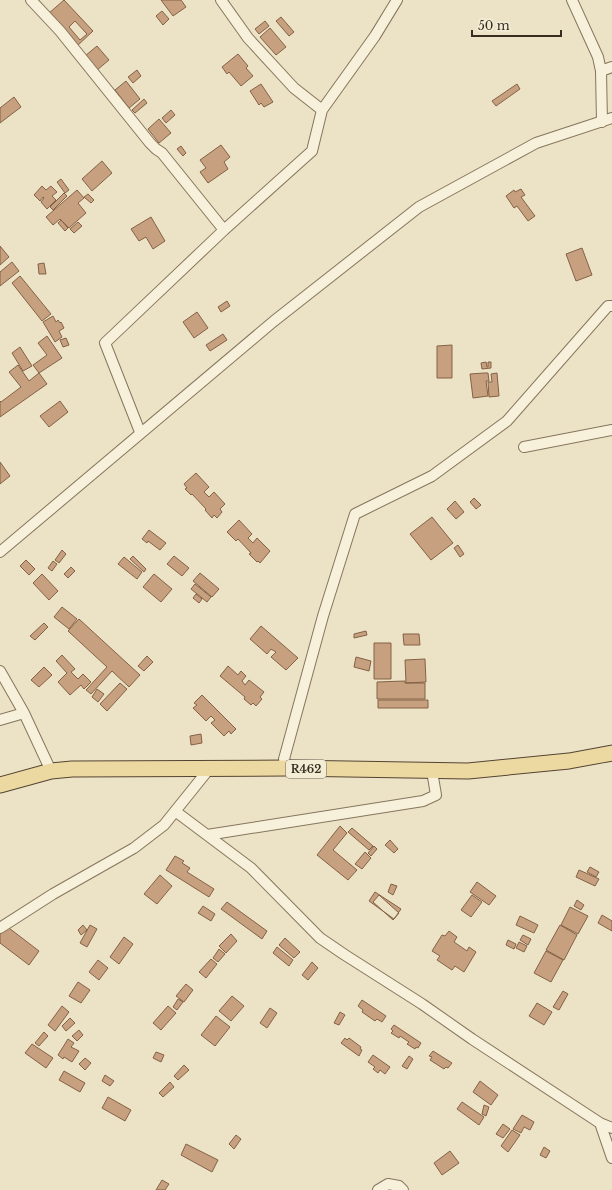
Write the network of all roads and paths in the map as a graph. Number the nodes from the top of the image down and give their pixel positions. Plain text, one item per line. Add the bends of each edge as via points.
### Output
1 (31, 0) edge
2 (221, 0) edge
3 (397, 0) edge
4 (572, 0) edge
5 (612, 67) edge
6 (602, 71) junction
7 (322, 110) junction
8 (612, 118) edge
9 (602, 122) junction
10 (224, 230) junction
11 (612, 306) edge
12 (612, 430) edge
13 (140, 432) junction
14 (524, 447) dead end
15 (0, 552) edge
16 (0, 671) edge
17 (24, 713) junction
18 (0, 720) edge
19 (612, 753) edge
20 (288, 768) junction
21 (210, 769) junction
22 (51, 771) junction
23 (432, 771) junction
24 (0, 785) edge
25 (175, 811) junction
26 (207, 835) junction
27 (0, 928) edge
28 (600, 1123) junction
29 (612, 1128) edge
30 (612, 1158) edge
31 (378, 1190) edge
32 (403, 1190) edge

1 - 10 street via 60,31
2 - 7 street via 248,38 294,88
3 - 7 street via 375,36
4 - 6 street
5 - 6 street
6 - 9 street
7 - 10 street via 312,151
8 - 9 street
9 - 13 street via 536,144 419,207 274,321
10 - 13 street via 105,342
11 - 20 street via 608,306 507,421 432,476 355,514 323,616 284,759
12 - 14 street
13 - 15 street
16 - 17 street
17 - 18 street
17 - 22 street
19 - 23 main road, R462 via 569,761 468,771
20 - 21 main road, R462
20 - 23 main road, R462
21 - 22 main road, R462
21 - 25 street
22 - 24 main road, R462
23 - 26 street via 436,795 423,801
25 - 26 street
25 - 27 street via 164,825 134,848 53,894
26 - 28 street via 251,868 320,938
28 - 29 street
28 - 30 street
31 - 32 street via 388,1184 399,1186

